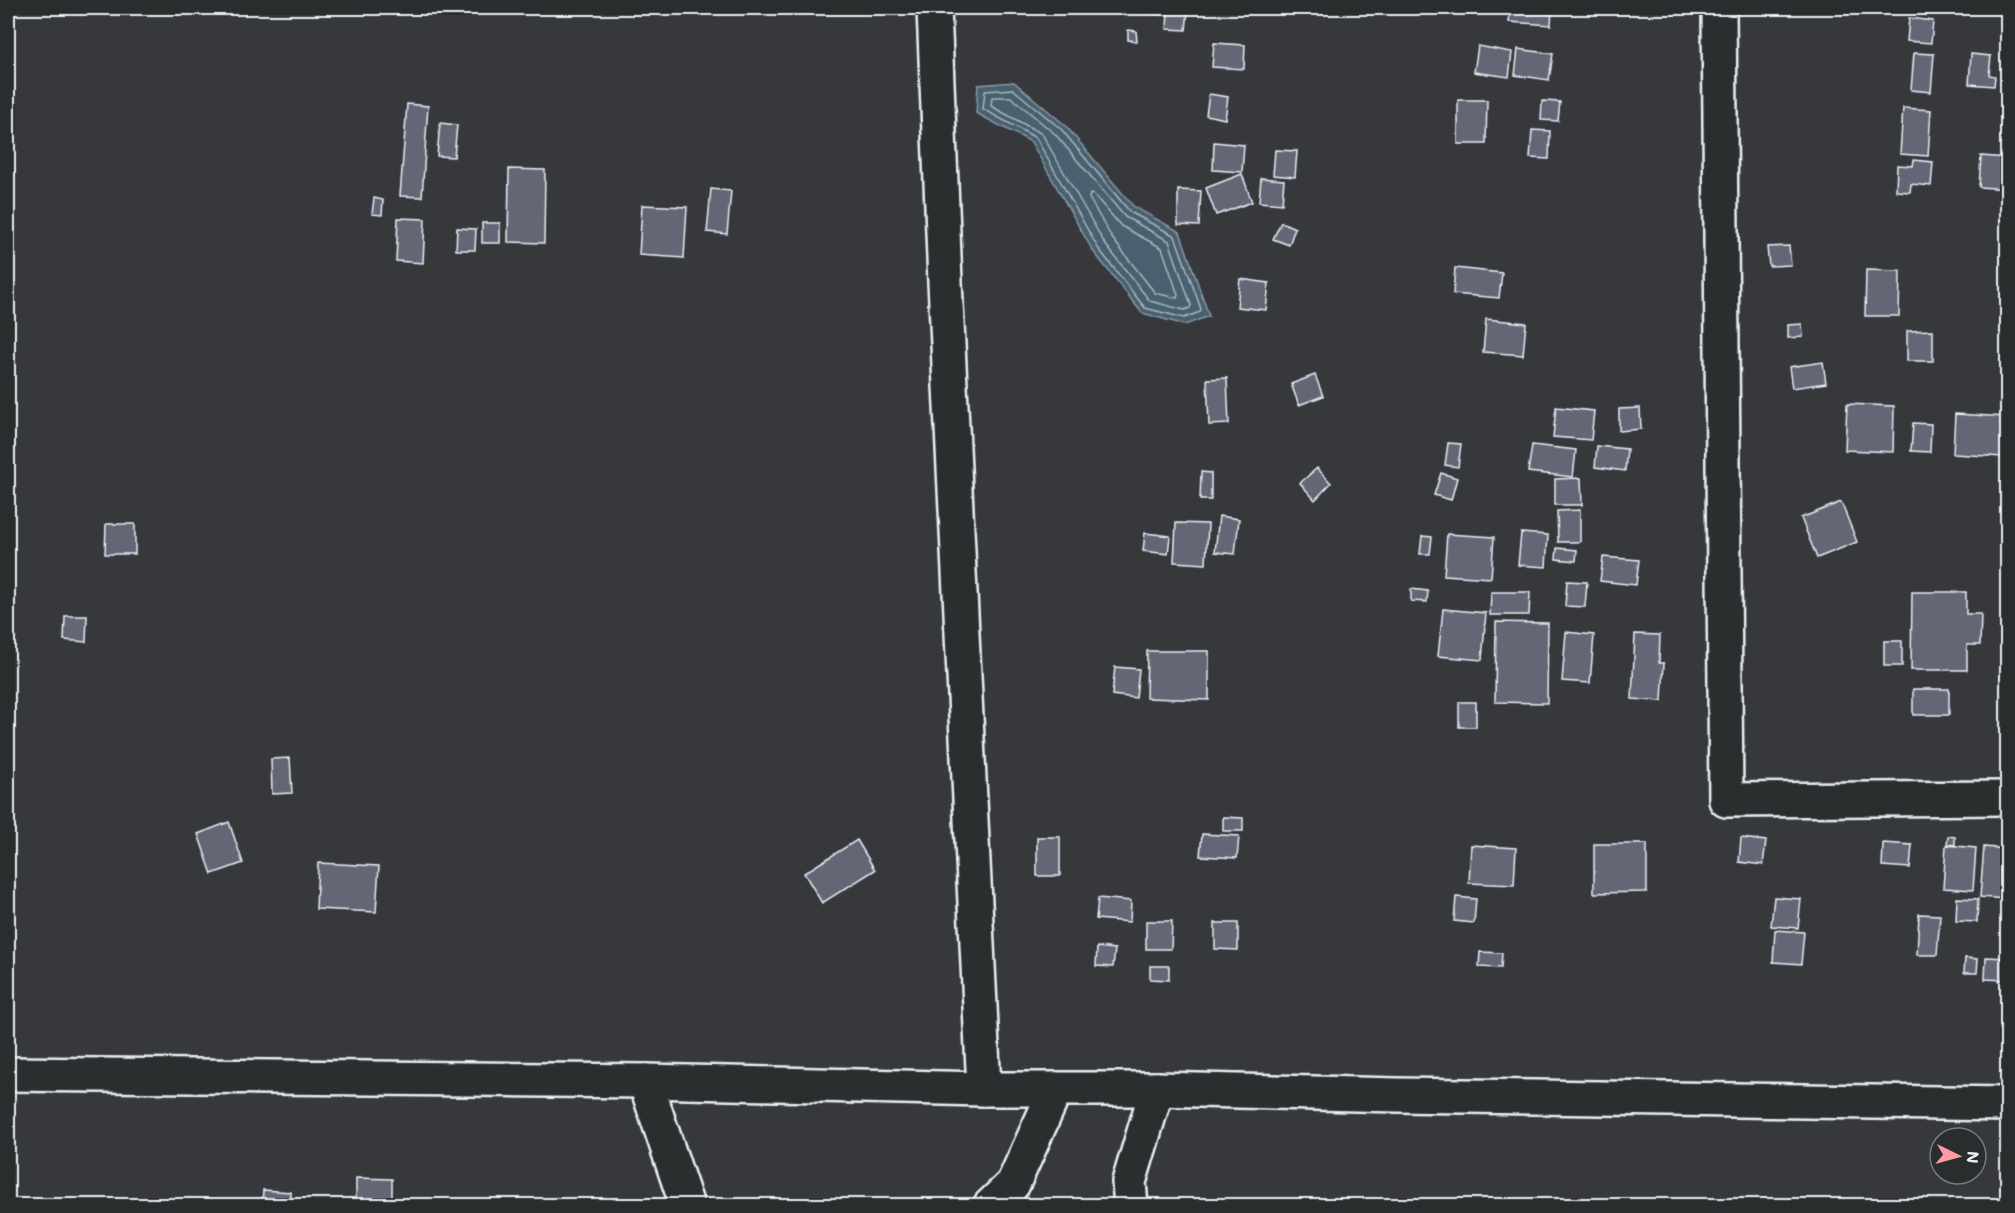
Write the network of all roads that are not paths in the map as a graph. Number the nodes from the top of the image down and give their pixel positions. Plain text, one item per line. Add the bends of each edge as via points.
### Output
1 (934, 8) edge
2 (1719, 8) edge
3 (2007, 798) edge
4 (8, 1074) edge
5 (645, 1081) junction
6 (984, 1089) junction
7 (1056, 1089) junction
8 (1158, 1089) junction
9 (2007, 1104) edge
10 (687, 1206) edge
11 (990, 1206) edge
12 (1131, 1206) edge

1 - 6 street
2 - 3 street via 1726,800
4 - 5 street
5 - 6 street
5 - 10 street
6 - 7 street
7 - 8 street
7 - 11 street via 1013,1184
8 - 9 street
8 - 12 street via 1129,1182

